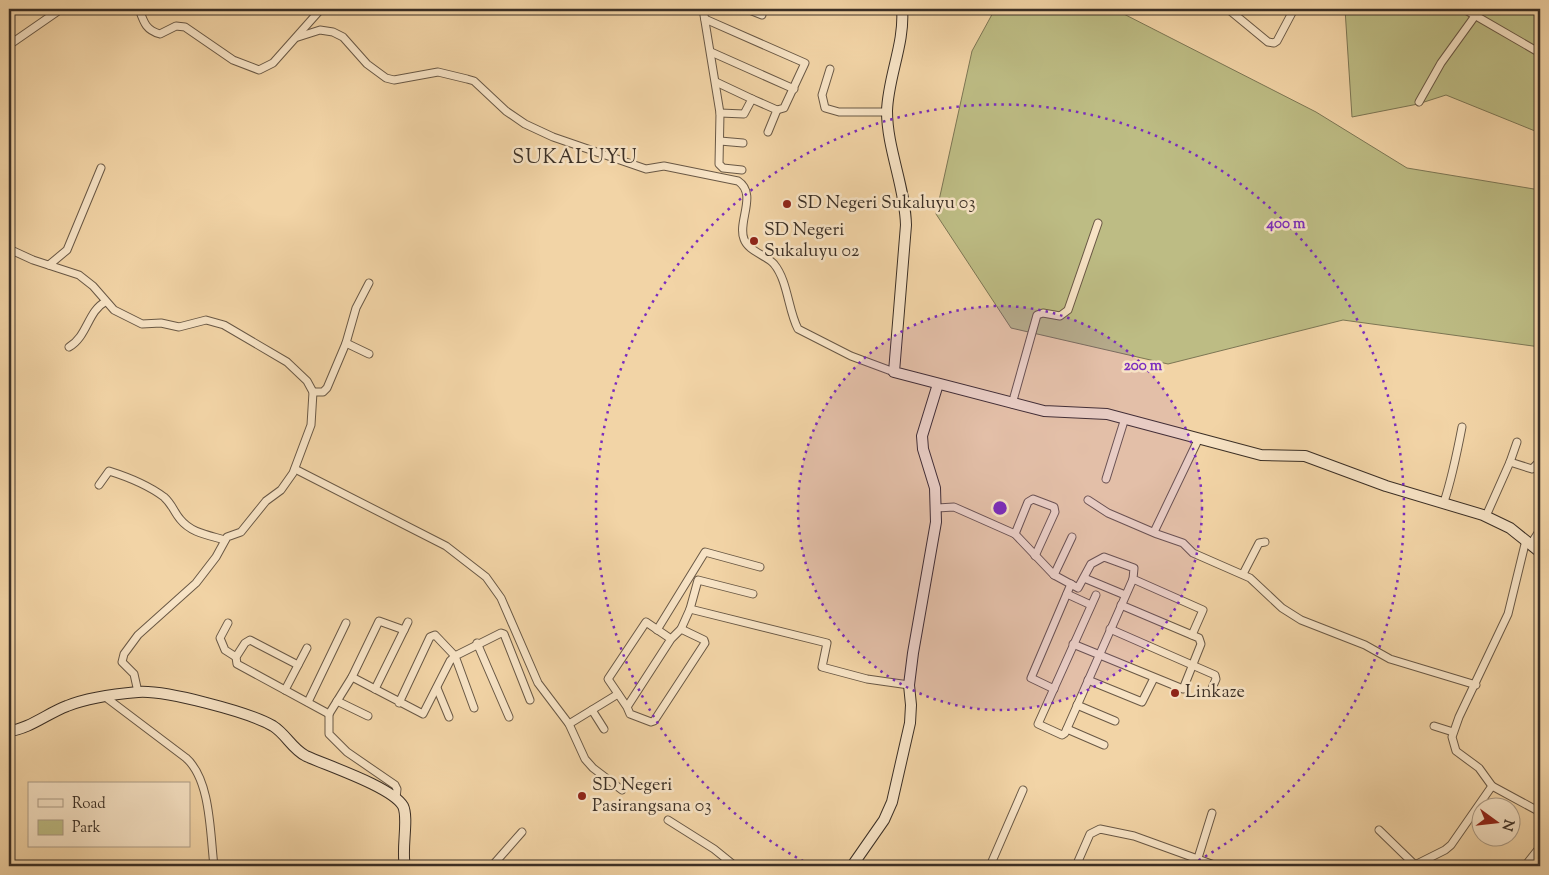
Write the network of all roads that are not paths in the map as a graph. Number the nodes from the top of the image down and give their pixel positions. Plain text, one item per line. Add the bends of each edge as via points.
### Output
1 (61, 9) edge
2 (139, 9) edge
3 (321, 9) edge
4 (703, 9) edge
5 (747, 9) edge
6 (902, 9) edge
7 (1228, 9) edge
8 (1294, 9) edge
9 (1464, 9) edge
10 (1478, 12) edge
11 (762, 15) dead end
12 (705, 19) junction
13 (298, 37) junction
14 (9, 45) edge
15 (711, 52) junction
16 (1540, 53) edge
17 (830, 69) dead end
18 (716, 82) junction
19 (794, 89) junction
20 (752, 100) junction
21 (1419, 102) dead end
22 (777, 110) junction
23 (888, 112) junction
24 (720, 113) junction
25 (768, 132) dead end
26 (720, 141) junction
27 (743, 143) dead end
28 (101, 168) dead end
29 (742, 170) dead end
30 (1098, 223) dead end
31 (9, 249) edge
32 (49, 265) junction
33 (369, 282) dead end
34 (105, 302) junction
35 (346, 343) junction
36 (69, 348) dead end
37 (369, 354) dead end
38 (894, 372) junction
39 (938, 384) junction
40 (313, 392) junction
41 (1012, 404) junction
42 (1125, 418) junction
43 (1462, 427) dead end
44 (1199, 438) junction
45 (1517, 442) dead end
46 (1510, 462) junction
47 (1538, 463) dead end
48 (295, 469) junction
49 (1106, 479) dead end
50 (99, 485) dead end
51 (1088, 500) dead end
52 (1444, 502) junction
53 (937, 508) junction
54 (1486, 516) junction
55 (1540, 530) edge
56 (1154, 532) junction
57 (1015, 534) junction
58 (1072, 537) dead end
59 (225, 540) junction
60 (1265, 542) dead end
61 (1529, 542) junction
62 (1540, 552) edge
63 (1035, 556) junction
64 (695, 567) junction
65 (760, 567) dead end
66 (1243, 574) junction
67 (1054, 575) junction
68 (1084, 578) junction
69 (1133, 579) junction
70 (698, 580) junction
71 (1071, 584) junction
72 (754, 594) dead end
73 (1067, 594) junction
74 (1096, 595) dead end
75 (1125, 595) junction
76 (1091, 605) junction
77 (1121, 605) junction
78 (690, 609) junction
79 (408, 622) dead end
80 (228, 623) dead end
81 (346, 623) dead end
82 (1110, 629) junction
83 (404, 630) junction
84 (657, 630) junction
85 (681, 630) junction
86 (1192, 635) junction
87 (671, 639) junction
88 (477, 643) junction
89 (1074, 644) junction
90 (307, 648) dead end
91 (1099, 655) junction
92 (455, 656) junction
93 (236, 657) junction
94 (298, 665) junction
95 (1193, 665) junction
96 (352, 677) junction
97 (1154, 678) junction
98 (1088, 680) junction
99 (909, 685) junction
100 (1476, 685) junction
101 (437, 688) junction
102 (375, 689) junction
103 (1054, 689) junction
104 (285, 690) junction
105 (138, 692) junction
106 (1210, 693) dead end
107 (618, 694) junction
108 (104, 696) junction
109 (530, 700) dead end
110 (337, 701) junction
111 (308, 702) junction
112 (400, 703) junction
113 (1077, 705) junction
114 (627, 707) junction
115 (474, 708) dead end
116 (592, 710) junction
117 (329, 714) junction
118 (368, 716) dead end
119 (450, 717) dead end
120 (509, 717) dead end
121 (1115, 721) dead end
122 (569, 724) junction
123 (1434, 726) dead end
124 (604, 729) dead end
125 (1067, 729) junction
126 (10, 732) edge
127 (1453, 732) junction
128 (9, 743) edge
129 (1104, 745) dead end
130 (1492, 786) junction
131 (622, 790) dead end
132 (1023, 790) dead end
133 (396, 798) junction
134 (1540, 812) edge
135 (1212, 813) dead end
136 (668, 820) dead end
137 (1379, 830) dead end
138 (522, 832) dead end
139 (1540, 847) edge
140 (1198, 858) junction
141 (1414, 865) edge
142 (214, 866) edge
143 (405, 866) edge
144 (492, 866) edge
145 (735, 866) edge
146 (852, 866) edge
147 (990, 866) edge
148 (1043, 866) edge
149 (1054, 866) edge
150 (1076, 866) edge
151 (1217, 866) edge
152 (1525, 866) edge

1 - 14 street
2 - 13 street via 150,31 160,34 176,26 185,27 233,60 259,70 273,63
3 - 13 street
4 - 12 street
5 - 11 street
6 - 23 street
7 - 8 street via 1268,42 1274,43
9 - 10 street
10 - 16 street
10 - 21 street
12 - 15 street
12 - 19 street via 805,64
13 - 38 street via 320,30 333,32 343,37 367,64 394,80 438,72 467,79 525,124 553,138 646,170 664,166 738,181 746,193 744,241 776,267 798,330 851,356
15 - 18 street
15 - 19 street
17 - 23 street via 822,95 825,108 839,112
18 - 20 street
18 - 24 street
19 - 22 street via 784,108
20 - 22 street
20 - 24 street via 744,114
22 - 25 street
23 - 38 street via 906,225
24 - 26 street
26 - 27 street
26 - 29 street via 720,167
28 - 32 street via 67,250
30 - 41 street via 1068,310 1060,316 1040,312 1037,315
31 - 32 street
32 - 34 street via 85,279
33 - 35 street via 356,308
34 - 36 street
34 - 40 street via 142,324 161,322 184,327 206,320 224,325 287,362 301,374
35 - 37 street
35 - 40 street via 326,390
38 - 39 street
39 - 41 street
39 - 53 street via 923,428 922,443 933,479
40 - 48 street via 311,426
41 - 42 street via 1053,413 1094,413
42 - 44 street
42 - 49 street
43 - 52 street via 1452,481
44 - 52 street via 1261,455 1305,456 1361,478
44 - 56 street
45 - 46 street
46 - 47 street via 1532,469
46 - 54 street
48 - 59 street via 281,490 266,502 241,532 229,535
48 - 122 street via 446,546 486,577 501,598 538,683
50 - 59 street via 109,471 140,482 165,498 193,530
51 - 56 street
52 - 54 street
53 - 57 street via 954,506
53 - 99 street via 936,534 914,642
54 - 61 street
55 - 61 street
56 - 66 street
57 - 63 street
57 - 63 street via 1028,502 1033,499 1054,507 1055,512
58 - 67 street
59 - 105 street via 196,583 138,635 124,654 122,662 134,674
60 - 66 street via 1259,543
61 - 62 street
61 - 100 street via 1508,614
63 - 67 street
64 - 65 street via 705,552
64 - 70 street
64 - 84 street
66 - 100 street via 1301,620 1365,645 1390,659
67 - 71 street
68 - 69 street via 1091,564 1104,557 1134,568
68 - 71 street via 1078,588
68 - 75 street
69 - 75 street
69 - 86 street via 1202,610
70 - 72 street
70 - 78 street
71 - 73 street
73 - 76 street
73 - 103 street via 1031,678
74 - 76 street
75 - 77 street
76 - 89 street
77 - 82 street
77 - 86 street
78 - 85 street
78 - 99 street via 827,643 822,667 867,679
79 - 83 street
80 - 93 street via 220,638 225,650
81 - 111 street
82 - 91 street
82 - 95 street
83 - 96 street via 379,621
83 - 102 street
84 - 87 street
84 - 107 street via 646,622 608,679
85 - 87 street
85 - 114 street via 704,640 704,646 654,721 630,714
86 - 95 street via 1199,638 1201,644
87 - 114 street
88 - 92 street
88 - 109 street via 504,634
88 - 120 street
89 - 91 street
89 - 103 street
90 - 94 street
91 - 97 street
91 - 98 street
92 - 101 street
92 - 112 street via 431,635
92 - 115 street
93 - 94 street via 249,640
93 - 104 street via 237,664
94 - 104 street
95 - 97 street via 1182,690
95 - 106 street via 1215,675
96 - 102 street
96 - 110 street
97 - 98 street via 1142,702
98 - 113 street
99 - 146 street via 911,715 896,791 884,820
100 - 127 street
101 - 112 street via 423,714
101 - 119 street
102 - 112 street
103 - 125 street via 1038,725 1062,734
104 - 111 street
105 - 108 street
105 - 133 street via 168,694 265,722 281,732 305,756 355,776
107 - 114 street
107 - 116 street
108 - 126 street via 69,705
108 - 142 street via 197,769 203,784
110 - 117 street
110 - 118 street
111 - 117 street
113 - 121 street
113 - 125 street
116 - 122 street
116 - 124 street
117 - 133 street via 328,734 347,752 395,785
122 - 131 street via 589,764
123 - 127 street
125 - 129 street
126 - 128 street
127 - 130 street via 1454,747 1479,768
130 - 134 street
130 - 141 street via 1451,845
132 - 147 street
133 - 143 street via 403,806 405,816
135 - 140 street
136 - 145 street
137 - 141 street
138 - 144 street
139 - 152 street
140 - 150 street via 1172,852 1134,836 1100,829 1090,834
140 - 151 street
148 - 149 street

